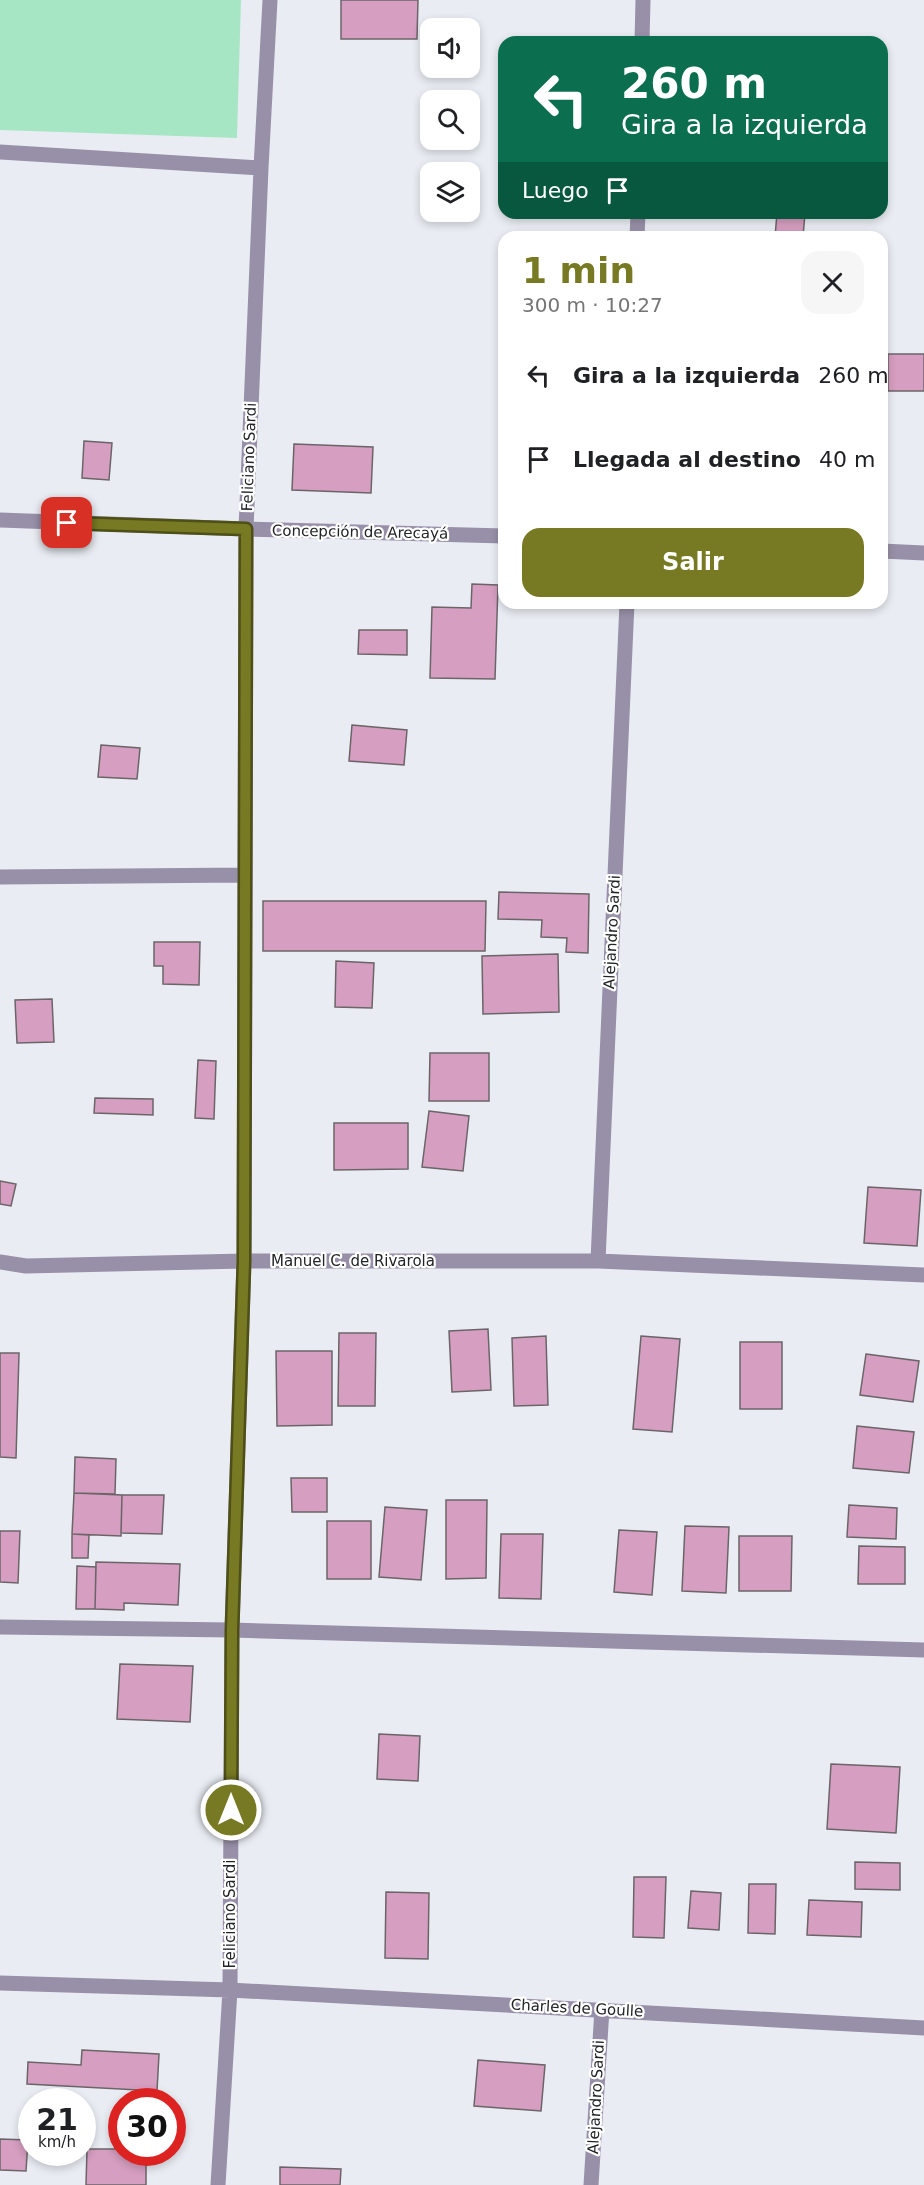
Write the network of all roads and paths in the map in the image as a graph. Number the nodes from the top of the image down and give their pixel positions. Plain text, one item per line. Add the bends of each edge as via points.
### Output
1 (270, 0) edge
2 (643, 0) edge
3 (642, 36) edge
4 (0, 152) edge
5 (261, 168) junction
6 (0, 520) edge
7 (246, 529) junction
8 (498, 536) edge
9 (888, 551) edge
10 (924, 553) edge
11 (627, 609) edge
12 (245, 875) junction
13 (0, 877) edge
14 (244, 1261) junction
15 (597, 1261) junction
16 (0, 1262) edge
17 (924, 1275) edge
18 (0, 1627) edge
19 (232, 1630) junction
20 (924, 1650) edge
21 (0, 1983) edge
22 (230, 1990) junction
23 (602, 2009) junction
24 (924, 2028) edge
25 (218, 2185) edge
26 (591, 2185) edge

1 - 5 street, Feliciano Sardi
2 - 3 street
4 - 5 street
5 - 7 street, Feliciano Sardi
6 - 7 street, Concepción de Arecayá
7 - 8 street, Concepción de Arecayá
7 - 12 street, Feliciano Sardi
9 - 10 street
11 - 15 street, Alejandro Sardi
12 - 13 street
12 - 14 street, Feliciano Sardi
14 - 15 street, Manuel C. de Rivarola
14 - 16 street, Manuel C. de Rivarola via 26,1266
14 - 19 street, Feliciano Sardi
15 - 17 street, Manuel C. de Rivarola
18 - 19 street
19 - 20 street
19 - 22 street, Feliciano Sardi
21 - 22 street, Charles de Goulle
22 - 23 street, Charles de Goulle
22 - 25 street, Feliciano Sardi
23 - 24 street, Charles de Goulle
23 - 26 street, Alejandro Sardi

